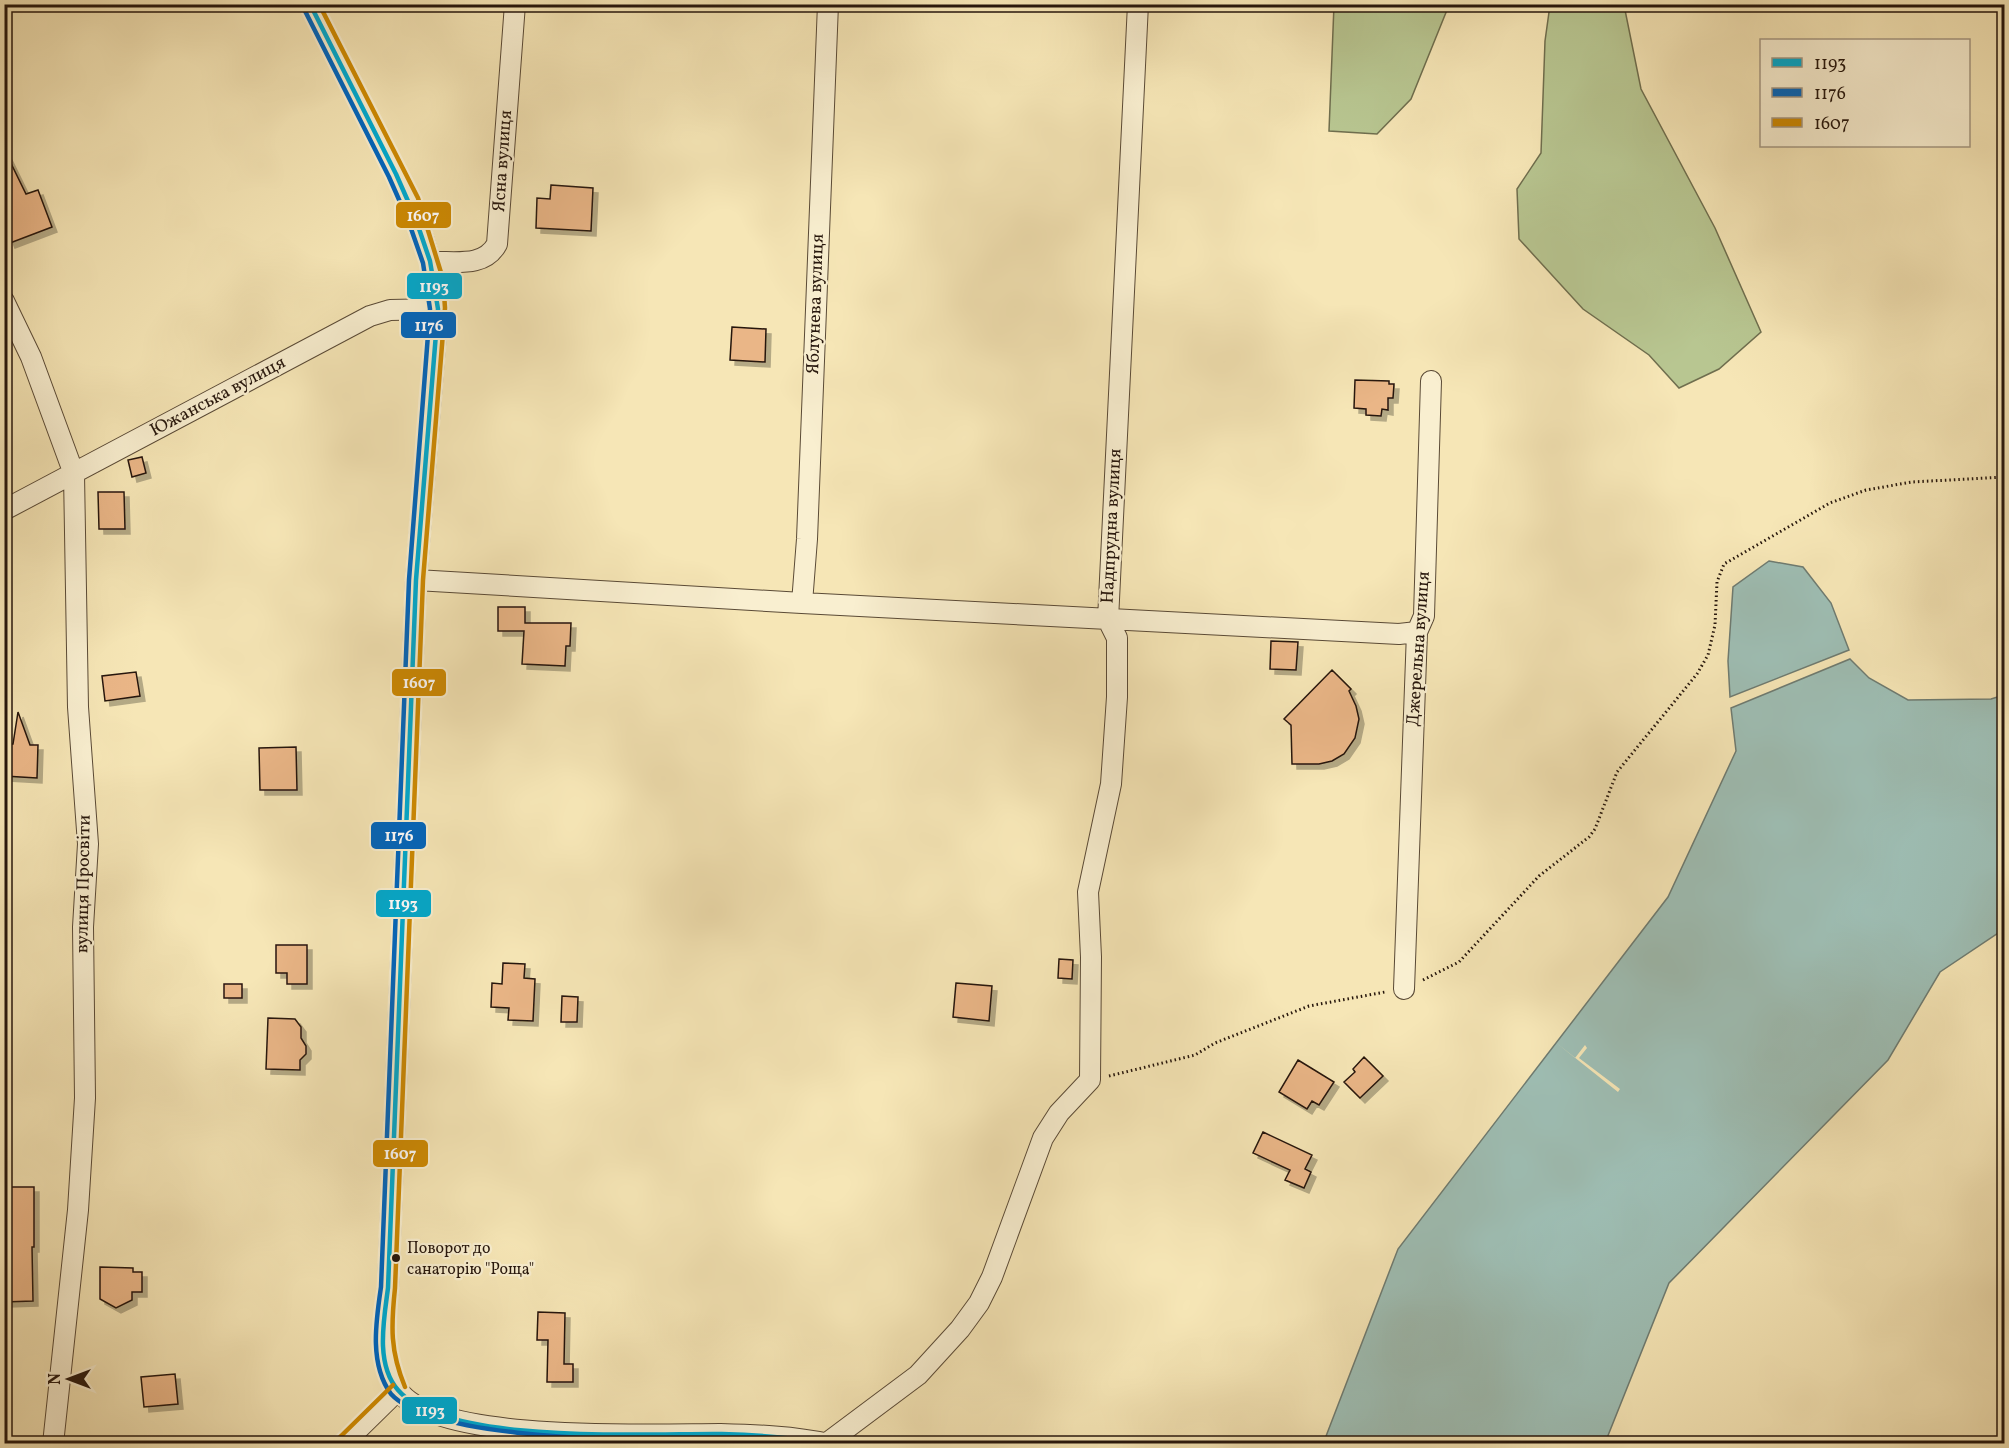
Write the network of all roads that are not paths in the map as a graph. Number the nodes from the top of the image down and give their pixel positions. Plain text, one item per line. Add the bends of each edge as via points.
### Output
1 (310, 4) edge
2 (515, 4) edge
3 (828, 4) edge
4 (1138, 4) edge
5 (431, 262) junction
6 (4, 301) edge
7 (438, 309) junction
8 (1431, 381) dead end
9 (74, 474) junction
10 (4, 510) edge
11 (416, 580) junction
12 (802, 603) junction
13 (1108, 620) junction
14 (1417, 632) junction
15 (1404, 988) road end
16 (398, 1390) junction
17 (346, 1442) edge
18 (53, 1443) edge
19 (828, 1443) edge

1 - 5 street via 411,201
2 - 5 street, Ясна вулиця via 496,244 489,255 477,261
3 - 12 street, Яблунева вулиця
4 - 13 street, Надпрудна вулиця
5 - 7 street
6 - 9 street, вулиця Просвіти via 31,357
7 - 9 street, Южанська вулиця via 390,310 370,316
7 - 11 street
8 - 14 street, Джерельна вулиця via 1424,616
9 - 10 street, Южанська вулиця
9 - 18 street, вулиця Просвіти via 78,707 88,844 83,927 85,1098 78,1210
11 - 12 street
11 - 16 street via 383,1342 387,1367
12 - 13 street
13 - 14 street
13 - 19 street, Надпрудна вулиця via 1117,638 1118,697 1111,784 1088,892 1090,1080 1059,1113 1043,1138 979,1303 918,1376
14 - 15 street, Джерельна вулиця
16 - 17 street
16 - 19 street via 412,1404 432,1414 486,1425 565,1434 782,1436

